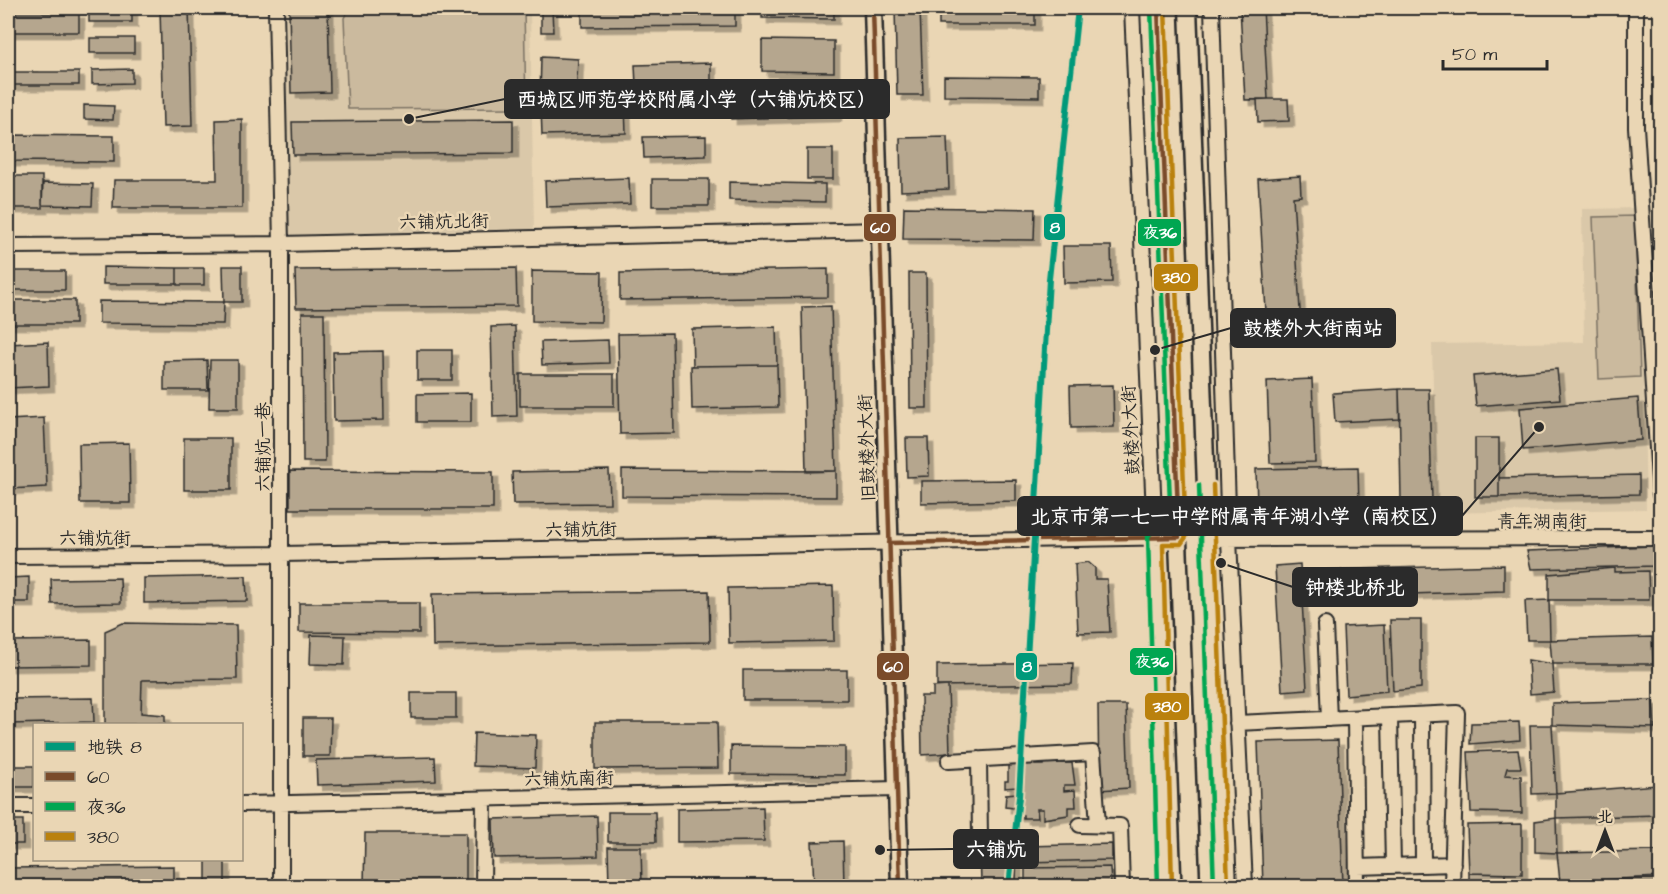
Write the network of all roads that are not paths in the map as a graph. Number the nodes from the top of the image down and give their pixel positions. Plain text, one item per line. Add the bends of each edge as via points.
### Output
1 (276, 8) edge
2 (873, 8) edge
3 (1132, 8) edge
4 (1158, 8) edge
5 (1188, 8) edge
6 (1212, 8) edge
7 (1636, 8) edge
8 (881, 230) junction
9 (281, 244) junction
10 (8, 246) edge
11 (1660, 495) edge
12 (1155, 537) junction
13 (1179, 537) junction
14 (1660, 538) edge
15 (1208, 539) junction
16 (1229, 539) junction
17 (890, 543) junction
18 (282, 554) junction
19 (8, 556) edge
20 (1325, 625) dead end
21 (1422, 715) junction
22 (1390, 716) junction
23 (1355, 718) junction
24 (1329, 719) junction
25 (1237, 723) junction
26 (979, 759) junction
27 (949, 761) dead end
28 (897, 789) junction
29 (484, 799) junction
30 (282, 803) junction
31 (243, 804) edge
32 (8, 806) edge
33 (33, 806) edge
34 (1080, 825) dead end
35 (1098, 825) junction
36 (981, 838) dead end
37 (1453, 864) junction
38 (1423, 865) junction
39 (1393, 866) junction
40 (1357, 867) junction
41 (281, 886) edge
42 (483, 886) edge
43 (900, 886) edge
44 (1122, 886) edge
45 (1165, 886) edge
46 (1191, 886) edge
47 (1221, 886) edge
48 (1245, 886) edge
49 (1357, 886) edge
50 (1452, 886) edge

1 - 9 street, 六铺炕一巷
2 - 8 main road, 旧鼓楼外大街
3 - 12 street, 鼓楼外大街
4 - 13 main road
5 - 15 main road
6 - 16 street
7 - 11 street via 1636,127
8 - 9 street, 六铺炕北街
8 - 17 main road, 旧鼓楼外大街
9 - 10 street, 六铺炕北街
9 - 18 street, 六铺炕一巷
12 - 13 street, 六铺炕街
12 - 17 street, 六铺炕街
12 - 45 street, 鼓楼外大街
13 - 46 main road
14 - 16 street, 青年湖南街
15 - 16 street, 青年湖南街
15 - 47 main road
16 - 25 street
17 - 18 street, 六铺炕街
17 - 28 main road, 旧鼓楼外大街
18 - 19 street, 六铺炕街
18 - 30 street, 六铺炕一巷
20 - 24 street
21 - 22 street
21 - 37 street via 1457,713
21 - 38 street
22 - 23 street
22 - 39 street
23 - 24 street
23 - 40 street
24 - 25 street
25 - 48 street
26 - 27 street
26 - 35 street via 1093,753
26 - 36 street
28 - 29 street, 六铺炕南街
28 - 43 main road, 旧鼓楼外大街
29 - 30 street, 六铺炕南街
29 - 42 street
30 - 31 street, 六铺炕南街
30 - 41 street, 六铺炕一巷
32 - 33 street
34 - 35 street
35 - 44 street via 1120,826
37 - 38 street
37 - 50 street
38 - 39 street
39 - 40 street
40 - 49 street

